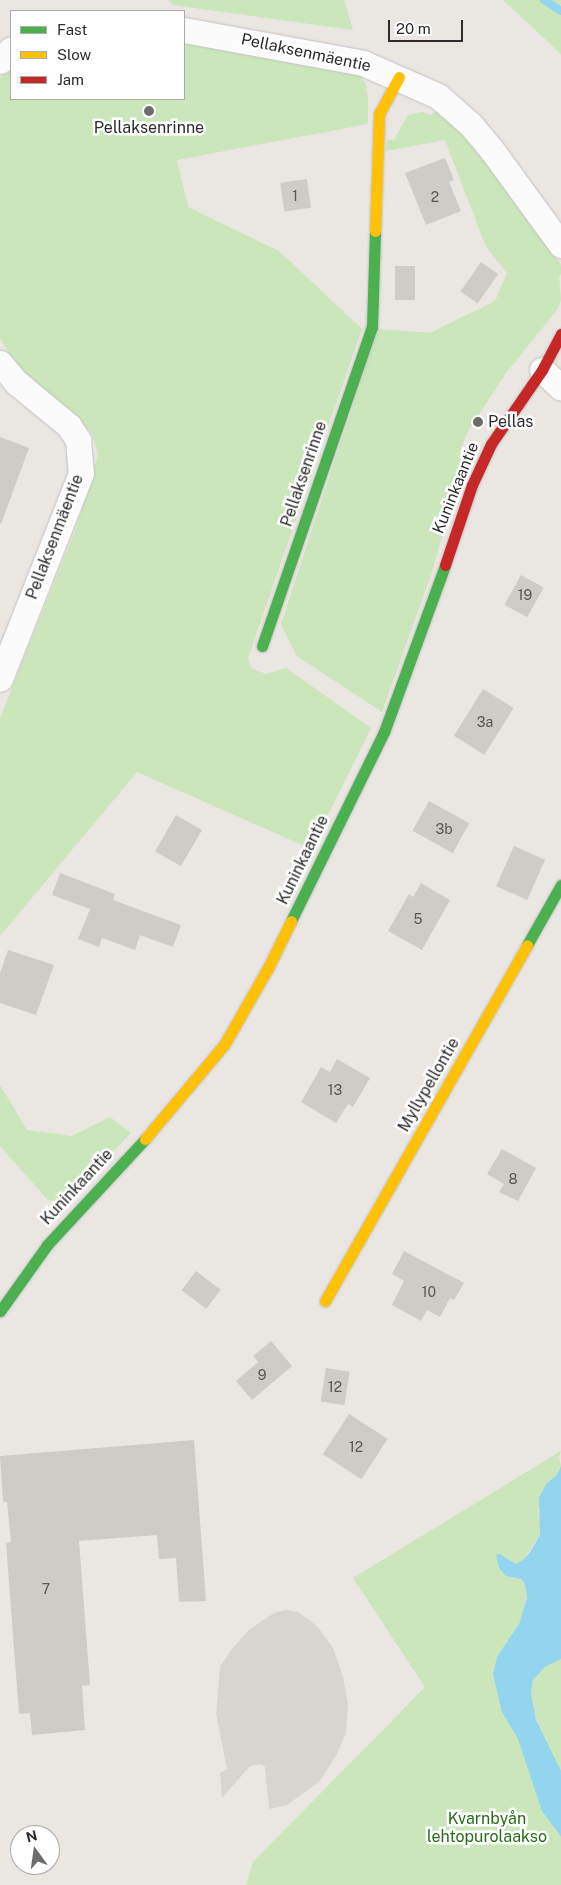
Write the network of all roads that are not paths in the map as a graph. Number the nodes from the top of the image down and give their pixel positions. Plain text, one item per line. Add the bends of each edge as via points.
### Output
1 (185, 30) edge
2 (10, 50) edge
3 (0, 61) edge
4 (399, 77) junction
5 (561, 246) edge
6 (561, 334) edge
7 (0, 363) edge
8 (552, 363) edge
9 (561, 388) edge
10 (262, 646) dead end
11 (0, 679) edge
12 (561, 885) edge
13 (325, 1301) dead end
14 (0, 1311) edge

1 - 4 street, Pellaksenmäentie via 354,61
2 - 3 street
4 - 5 street, Pellaksenmäentie via 438,96 470,124
4 - 10 main road, Pellaksenrinne via 379,114 372,326
6 - 8 main road, Kuninkaantie
7 - 11 street, Pellaksenmäentie via 17,383 69,426 78,440 81,473
8 - 9 street
8 - 14 main road, Kuninkaantie via 491,444 472,485 384,732 270,966 224,1045 164,1118 63,1225
12 - 13 main road, Myllypellontie

